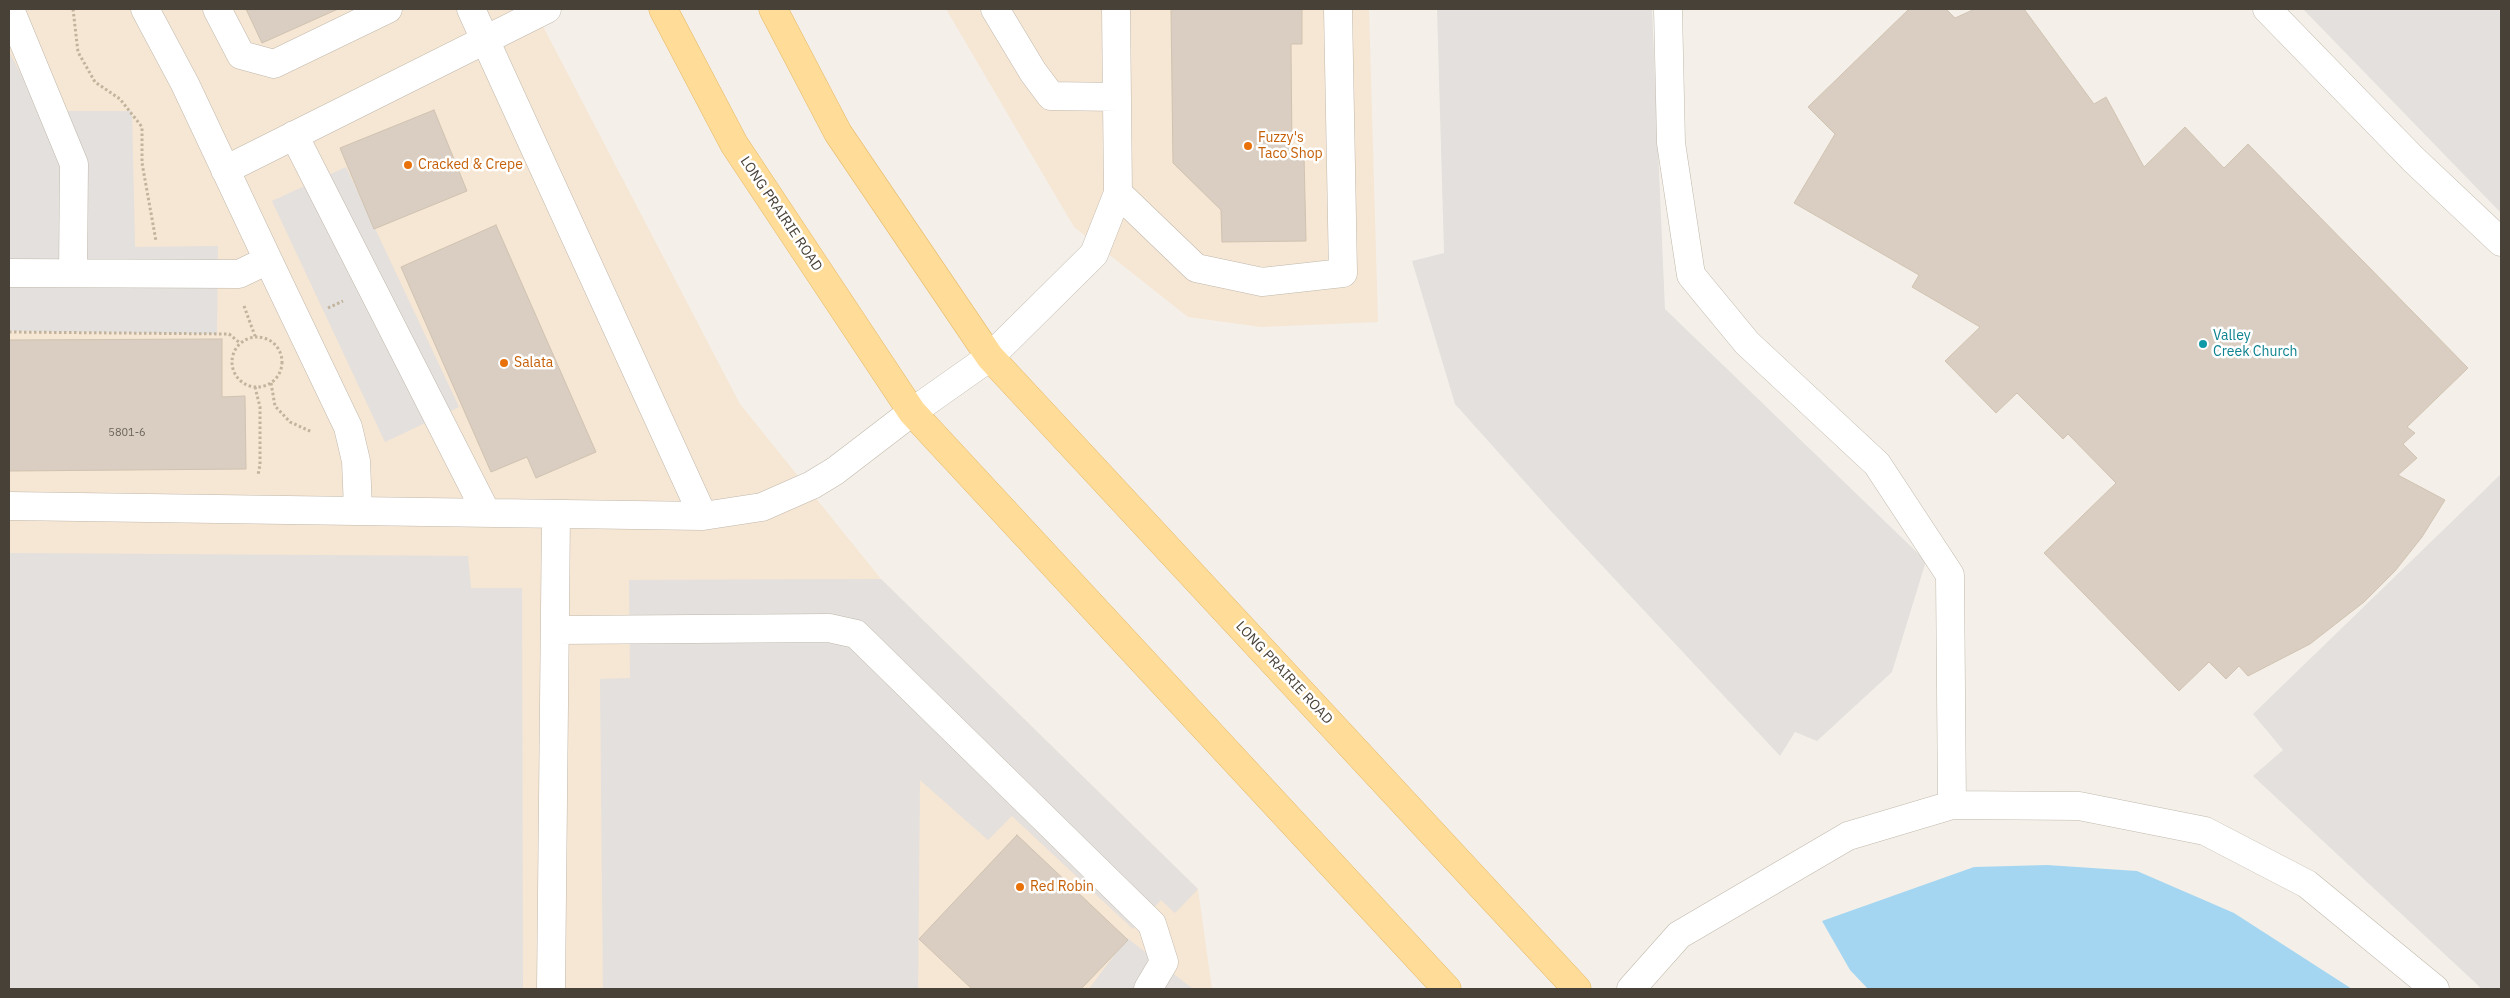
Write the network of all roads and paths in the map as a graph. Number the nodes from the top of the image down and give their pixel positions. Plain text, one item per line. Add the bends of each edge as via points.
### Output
1 (10, 9) edge
2 (74, 9) edge
3 (145, 9) edge
4 (217, 9) edge
5 (388, 9) edge
6 (471, 9) edge
7 (547, 9) edge
8 (663, 9) edge
9 (773, 9) edge
10 (995, 9) edge
11 (1116, 9) edge
12 (1338, 9) edge
13 (1668, 9) edge
14 (2267, 9) edge
15 (486, 40) junction
16 (1117, 97) junction
17 (294, 135) junction
18 (225, 170) junction
19 (1118, 193) junction
20 (2501, 242) edge
21 (268, 260) junction
22 (9, 273) edge
23 (73, 273) junction
24 (158, 275) junction
25 (370, 284) junction
26 (297, 321) junction
27 (9, 332) edge
28 (263, 337) junction
29 (240, 343) junction
30 (990, 357) junction
31 (271, 383) junction
32 (255, 387) junction
33 (912, 412) junction
34 (316, 439) dead end
35 (256, 480) dead end
36 (9, 506) edge
37 (358, 509) junction
38 (486, 512) junction
39 (556, 515) junction
40 (703, 516) junction
41 (557, 630) junction
42 (1952, 805) junction
43 (551, 989) edge
44 (1148, 989) edge
45 (1447, 989) edge
46 (1577, 989) edge
47 (1631, 989) edge
48 (2435, 989) edge

1 - 23 street via 74,164
2 - 24 path via 78,52 95,82 120,99 142,128 142,163 157,245
3 - 18 street
4 - 5 street via 241,55 274,64
6 - 15 street
7 - 15 street
8 - 33 main road, LONG PRAIRIE ROAD via 734,144
9 - 30 main road, LONG PRAIRIE ROAD via 838,132
10 - 16 street via 1051,96
11 - 16 street
12 - 19 street via 1343,273 1262,282 1196,268
13 - 42 street via 1671,143 1691,275 1748,343 1877,464 1950,575
14 - 20 street via 2414,160
15 - 17 street
15 - 40 street
16 - 19 street
17 - 18 street
17 - 25 street
18 - 21 street
19 - 30 street via 1094,254
21 - 24 street via 238,274
21 - 26 street
22 - 23 street
23 - 24 street
25 - 26 path via 357,296
25 - 38 street
26 - 28 path
26 - 37 street via 348,427 356,461
27 - 29 path via 229,334
28 - 29 path via 247,338
28 - 31 path via 278,346 283,362
29 - 32 path via 232,357 232,366 240,380
30 - 33 street
30 - 46 main road, LONG PRAIRIE ROAD
31 - 32 path
31 - 34 path via 275,406 290,422 312,432
32 - 35 path via 260,407 260,466
33 - 40 street via 812,485 762,508
33 - 45 main road, LONG PRAIRIE ROAD
36 - 37 street
37 - 38 street
38 - 39 street
39 - 40 street
39 - 41 street
41 - 43 street
41 - 44 street via 829,628 856,634 1152,924 1164,962
42 - 47 street via 1848,836 1679,935
42 - 48 street via 2079,806 2205,831 2306,884

